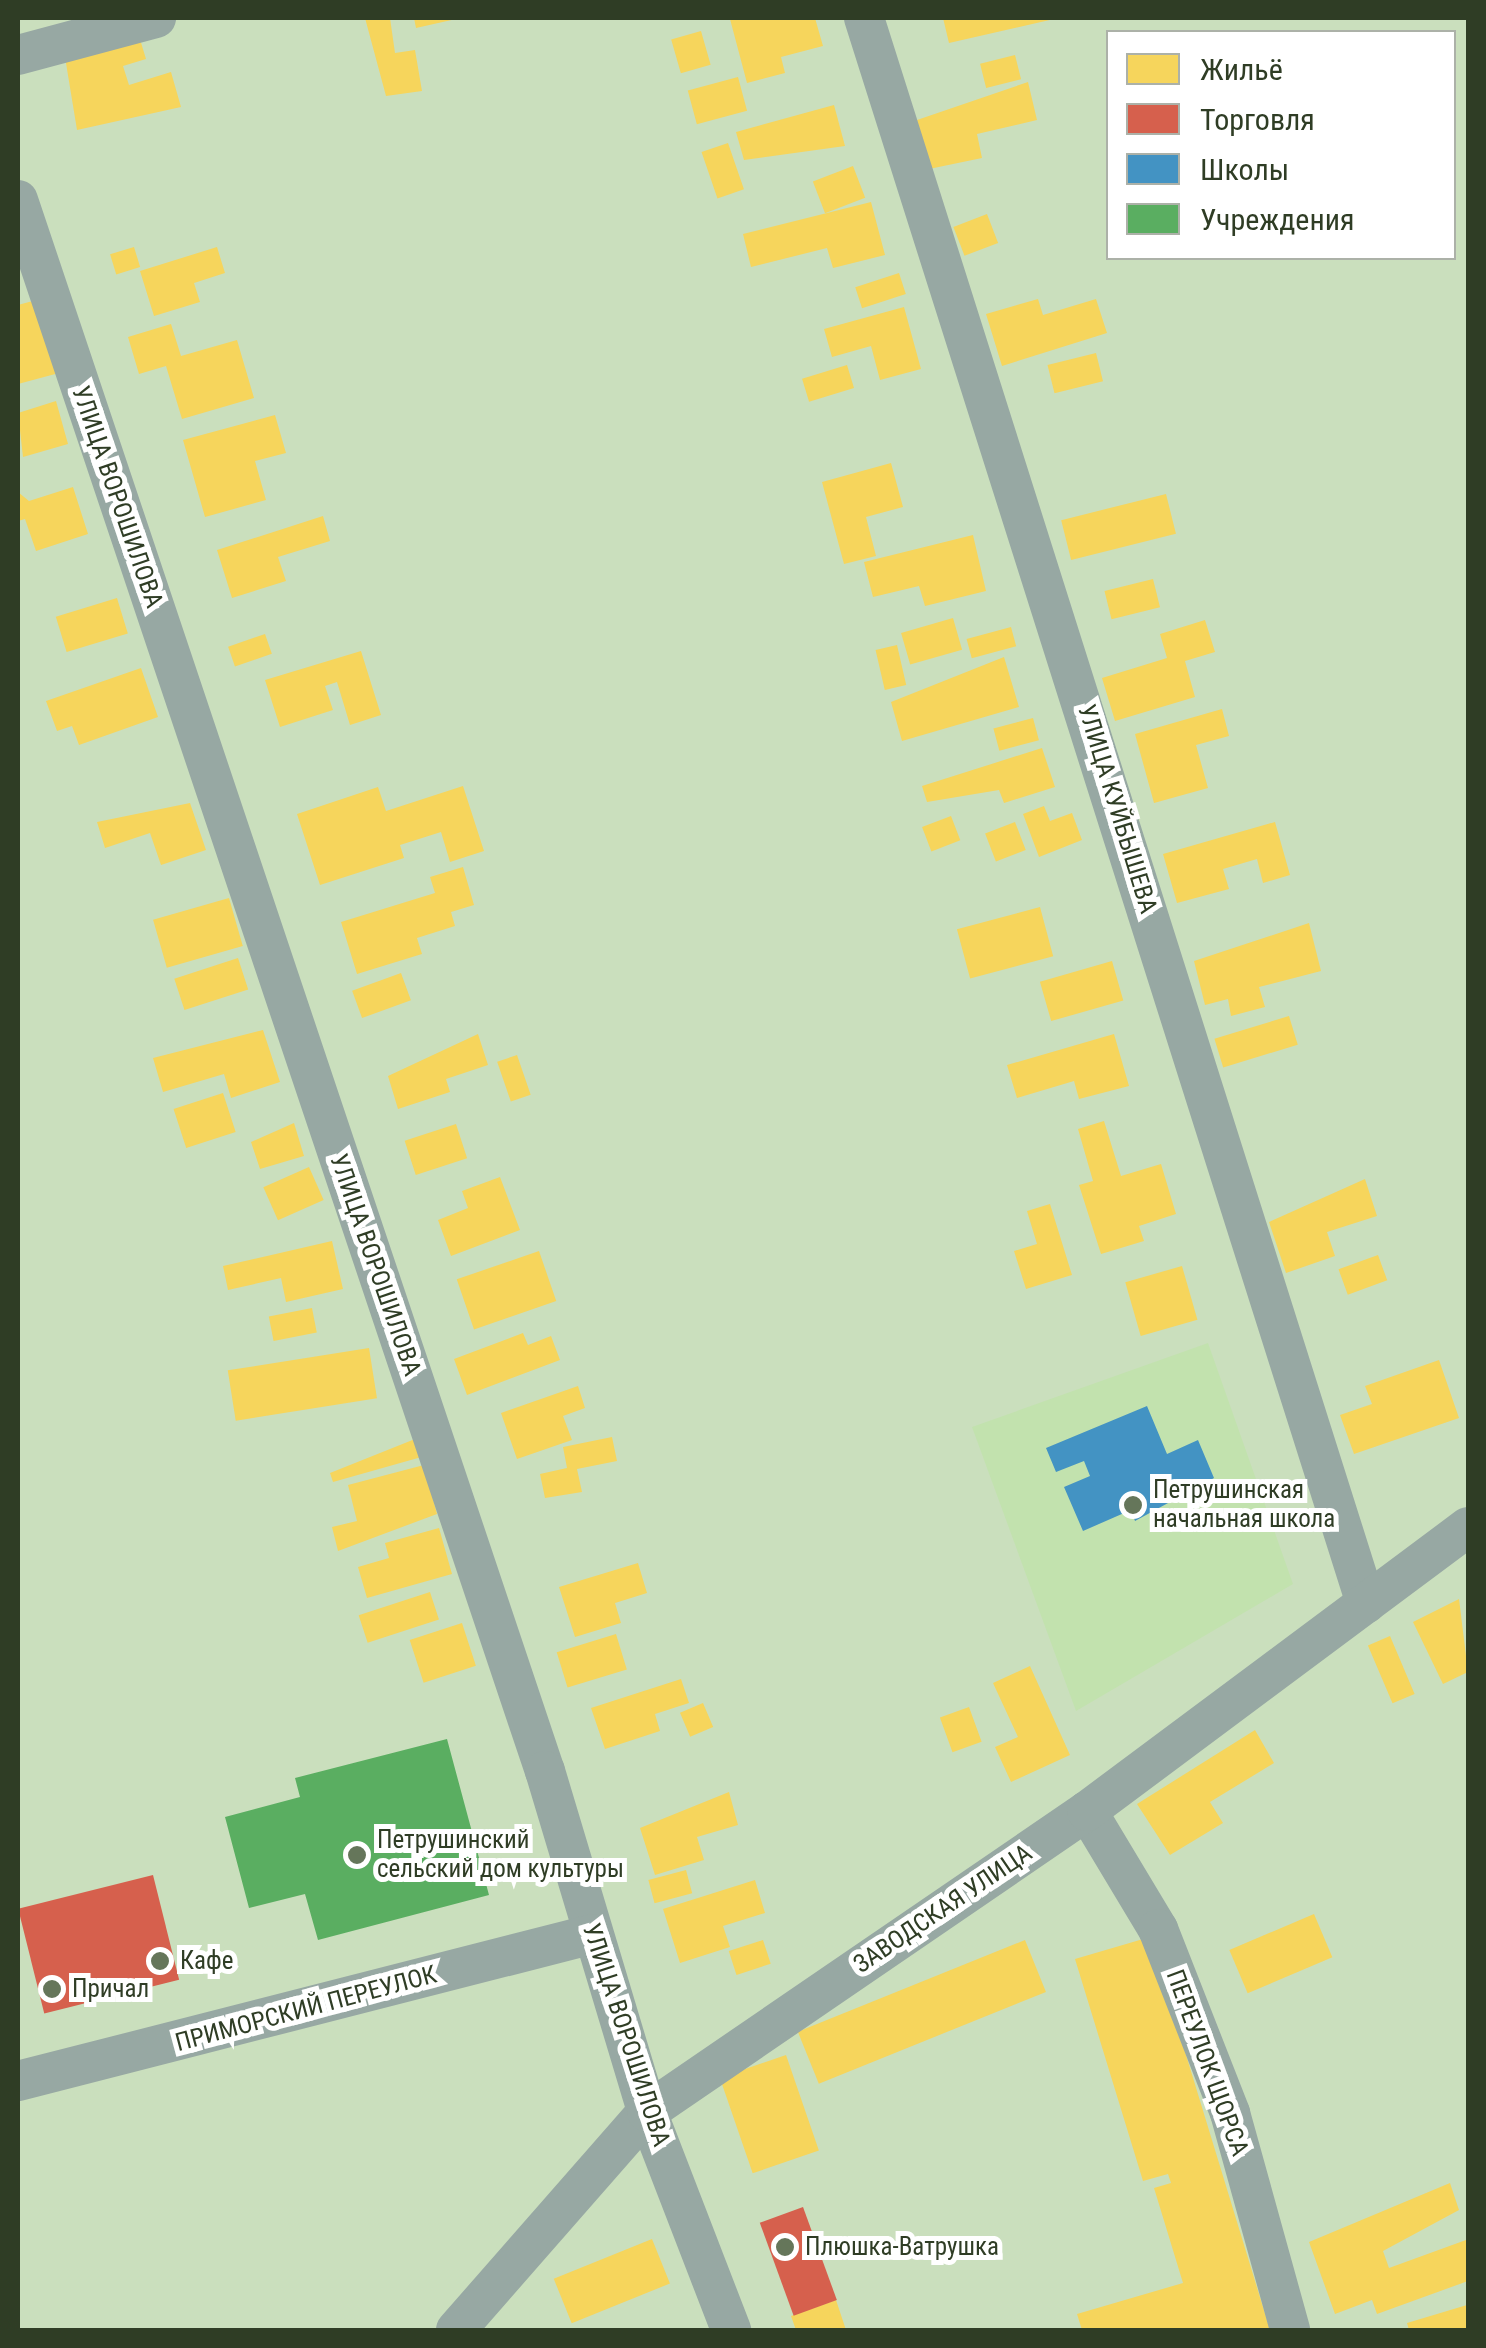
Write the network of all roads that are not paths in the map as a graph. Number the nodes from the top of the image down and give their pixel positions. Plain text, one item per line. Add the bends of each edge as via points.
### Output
1 (156, 18) edge
2 (864, 18) edge
3 (18, 55) edge
4 (18, 200) edge
5 (1468, 1527) edge
6 (1366, 1602) junction
7 (1086, 1811) junction
8 (593, 1934) junction
9 (18, 2081) edge
10 (647, 2112) junction
11 (456, 2330) edge
12 (731, 2330) edge
13 (1290, 2330) edge

1 - 3 street
2 - 6 street, УЛИЦА КУЙБЫШЕВА
4 - 8 street, УЛИЦА ВОРОШИЛОВА
5 - 6 street, ЗАВОДСКАЯ УЛИЦА
6 - 7 street, ЗАВОДСКАЯ УЛИЦА
7 - 10 street, ЗАВОДСКАЯ УЛИЦА
7 - 13 street, ПЕРЕУЛОК ЩОРСА via 1158,1929 1230,2112
8 - 9 street, ПРИМОРСКИЙ ПЕРЕУЛОК
8 - 10 street, УЛИЦА ВОРОШИЛОВА
10 - 11 street, ЗАВОДСКАЯ УЛИЦА
10 - 12 street, УЛИЦА ВОРОШИЛОВА

